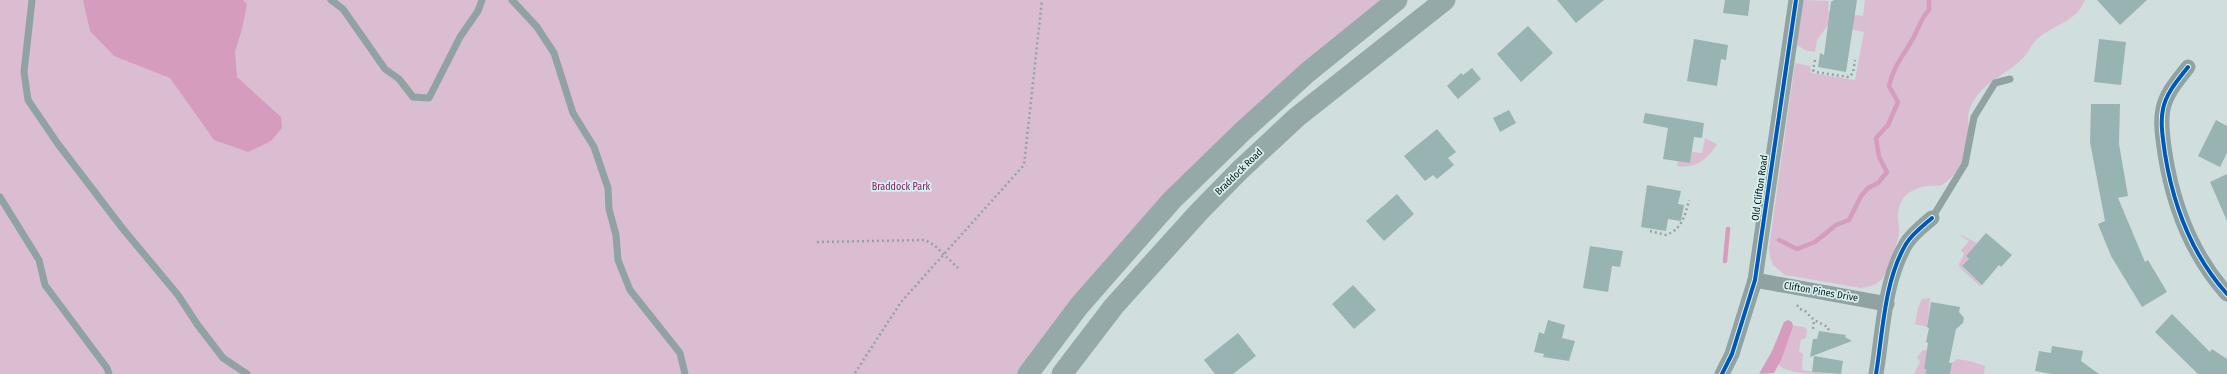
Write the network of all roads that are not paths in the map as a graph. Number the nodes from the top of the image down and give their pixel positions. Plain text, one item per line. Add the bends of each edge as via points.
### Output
1 (32, 0) edge
2 (331, 0) edge
3 (482, 0) edge
4 (512, 0) edge
5 (1397, 0) edge
6 (1445, 0) edge
7 (1796, 0) edge
8 (2188, 67) dead end
9 (2010, 80) dead end
10 (0, 196) edge
11 (1932, 218) joint
12 (1755, 280) junction
13 (2227, 294) edge
14 (1887, 304) junction
15 (109, 374) edge
16 (247, 374) edge
17 (685, 374) edge
18 (1028, 374) edge
19 (1062, 374) edge
20 (1722, 374) edge
21 (1876, 374) edge

1 - 16 lane via 24,72 28,100 58,144 178,295 223,358
2 - 3 lane via 343,9 385,68 413,97 429,98
4 - 17 lane via 537,27 554,53 573,113 594,147 608,188 618,260 630,290 680,353
5 - 18 main road via 1308,72 1243,130 1172,200 1079,306
6 - 19 main road, Braddock Road via 1297,117 1239,171 1119,301
7 - 12 street, Old Clifton Road
8 - 13 street via 2167,96 2163,108 2163,138 2168,176 2181,217 2198,252
9 - 11 lane via 1995,83 1974,117 1965,164
10 - 15 lane via 39,260 45,285
11 - 14 street via 1907,243 1897,266
12 - 14 street, Clifton Pines Drive
12 - 20 street, Old Clifton Road via 1732,354
14 - 21 street

